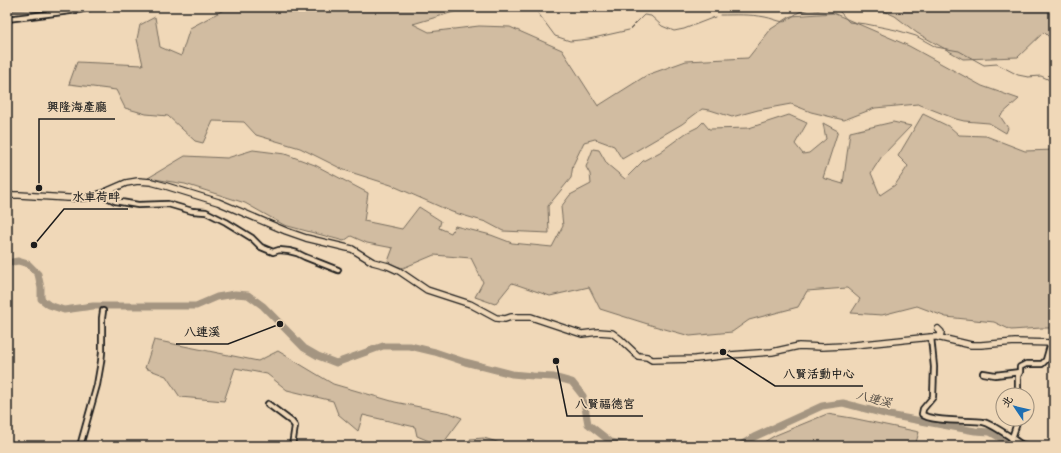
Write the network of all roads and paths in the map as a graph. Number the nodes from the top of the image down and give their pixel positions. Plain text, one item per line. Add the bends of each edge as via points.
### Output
1 (91, 7) edge
2 (7, 19) edge
3 (100, 194) junction
4 (7, 195) edge
5 (338, 270) dead end
6 (103, 311) dead end
7 (938, 329) dead end
8 (931, 337) junction
9 (940, 338) junction
10 (1052, 343) edge
11 (1020, 372) junction
12 (983, 373) dead end
13 (1018, 387) edge
14 (268, 404) dead end
15 (1016, 427) edge
16 (1012, 438) junction
17 (80, 446) edge
18 (292, 446) edge
19 (1011, 446) edge
20 (1027, 446) edge

1 - 2 street
3 - 4 street via 82,198
3 - 5 street via 116,201 138,205 168,204 206,212 273,252 293,252
3 - 8 street via 138,181 166,186 218,202 306,238 352,249 373,262 399,271 427,290 470,304 496,318 531,317 582,334 612,333 638,356 652,360 695,359 772,352 799,346 845,346
6 - 17 street via 101,362
7 - 9 street via 941,332
8 - 9 street
8 - 16 street via 933,397 922,414 941,419 987,423
9 - 10 street via 971,345
10 - 11 street via 1042,364 1026,364 1020,367
11 - 12 street via 994,375
11 - 13 street
14 - 18 street via 296,426
15 - 16 street
16 - 19 street
16 - 20 street

